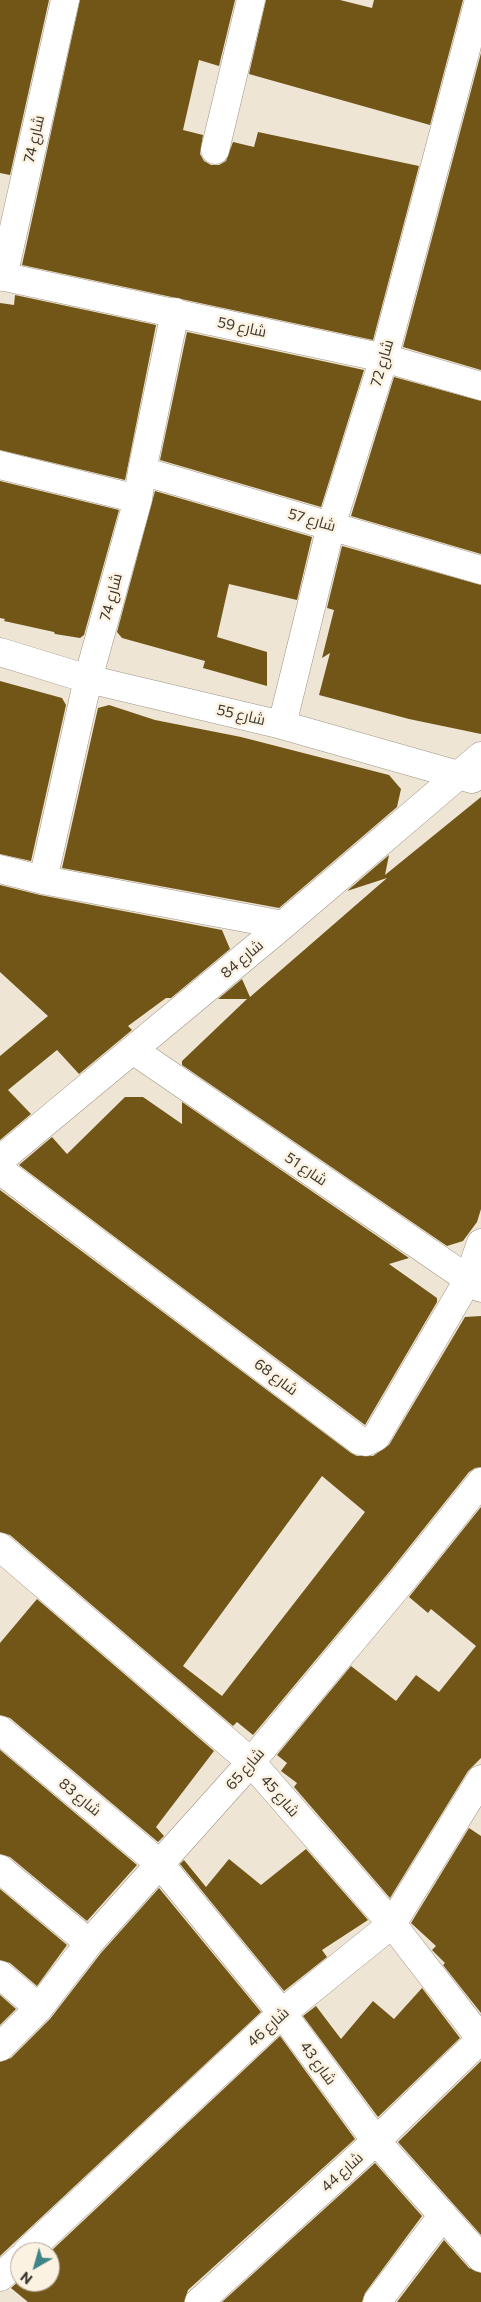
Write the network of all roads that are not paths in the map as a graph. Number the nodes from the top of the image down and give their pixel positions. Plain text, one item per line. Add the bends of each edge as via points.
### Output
1 (65, 0) edge
2 (251, 0) edge
3 (479, 0) edge
4 (214, 150) dead end
5 (2, 277) edge
6 (175, 312) junction
7 (384, 358) junction
8 (481, 386) edge
9 (0, 466) edge
10 (142, 471) junction
11 (138, 499) junction
12 (331, 526) junction
13 (481, 570) edge
14 (0, 652) edge
15 (88, 680) junction
16 (282, 725) junction
17 (481, 756) edge
18 (469, 778) edge
19 (0, 869) edge
20 (43, 880) junction
21 (283, 925) junction
22 (132, 1050) junction
23 (0, 1160) edge
24 (0, 1170) edge
25 (481, 1243) edge
26 (474, 1284) edge
27 (481, 1482) edge
28 (0, 1547) edge
29 (0, 1730) edge
30 (251, 1762) junction
31 (481, 1779) edge
32 (160, 1864) junction
33 (0, 1869) edge
34 (392, 1924) junction
35 (89, 1943) junction
36 (0, 1975) edge
37 (39, 2008) junction
38 (282, 2013) junction
39 (481, 2039) edge
40 (0, 2047) edge
41 (376, 2141) junction
42 (443, 2216) junction
43 (38, 2242) edge
44 (481, 2258) edge
45 (10, 2268) edge
46 (0, 2277) edge
47 (199, 2302) edge
48 (376, 2302) edge

1 - 5 street, شارع 74
2 - 4 street
3 - 7 street, شارع 72
5 - 6 street, شارع 59
6 - 7 street, شارع 59
6 - 10 street, شارع 74
7 - 8 street, شارع 59
7 - 12 street, شارع 72
9 - 11 street
10 - 11 street, شارع 74
10 - 12 street, شارع 57
11 - 15 street, شارع 74
12 - 13 street, شارع 57
12 - 16 street, شارع 72
14 - 15 street, شارع 55
15 - 16 street, شارع 55
15 - 20 street, شارع 74
16 - 18 street, شارع 55
17 - 18 street, شارع 84
18 - 21 street, شارع 84
19 - 20 street
20 - 21 street
21 - 22 street, شارع 84
22 - 23 street, شارع 84
22 - 26 street, شارع 51
24 - 26 street, شارع 68 via 363,1442 376,1437
25 - 26 street, شارع 68
27 - 30 street, شارع 65
28 - 30 street, شارع 45
29 - 32 street, شارع 83
30 - 32 street, شارع 65
30 - 34 street, شارع 45
31 - 34 street, شارع 46
32 - 35 street, شارع 65
32 - 38 street, شارع 43
33 - 35 street
34 - 38 street, شارع 46
34 - 39 street, شارع 45
35 - 37 street, شارع 65
36 - 37 street
37 - 40 street, شارع 65
38 - 41 street, شارع 43
38 - 43 street, شارع 46
39 - 41 street, شارع 44
41 - 42 street, شارع 43
41 - 47 street, شارع 44
42 - 44 street, شارع 43
42 - 48 street
45 - 46 street

